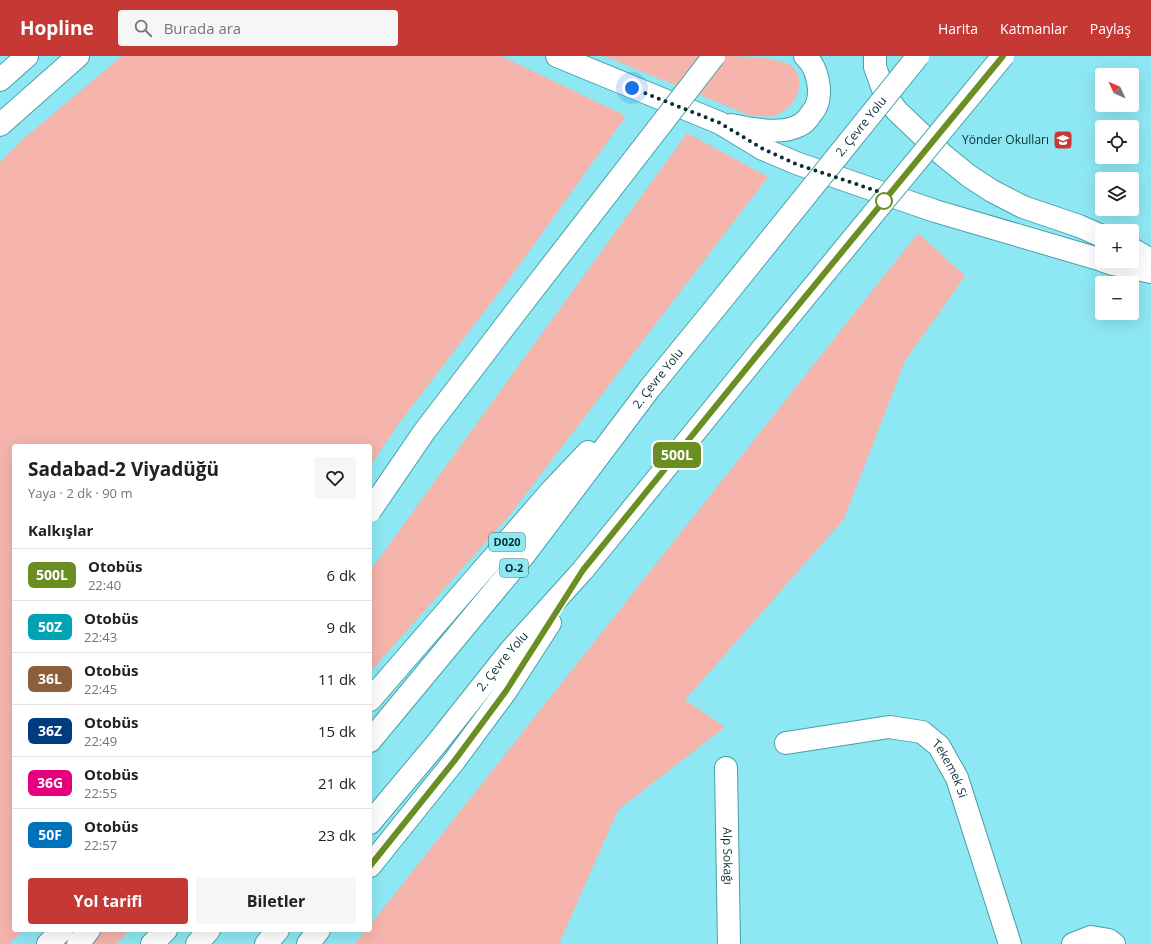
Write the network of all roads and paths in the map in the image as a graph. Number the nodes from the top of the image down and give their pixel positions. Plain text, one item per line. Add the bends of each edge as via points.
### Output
1 (27, 56) edge
2 (78, 56) edge
3 (557, 56) edge
4 (714, 56) edge
5 (805, 56) edge
6 (875, 56) edge
7 (918, 56) edge
8 (1003, 56) edge
9 (0, 80) edge
10 (720, 123) junction
11 (0, 126) edge
12 (1095, 233) edge
13 (1139, 253) edge
14 (1095, 259) edge
15 (1151, 260) edge
16 (1132, 268) edge
17 (1151, 272) edge
18 (650, 388) junction
19 (372, 508) edge
20 (583, 570) junction
21 (372, 698) edge
22 (372, 739) edge
23 (786, 742) dead end
24 (726, 768) dead end
25 (372, 821) edge
26 (372, 864) edge
27 (60, 932) edge
28 (87, 932) edge
29 (164, 932) edge
30 (207, 932) edge
31 (276, 932) edge
32 (317, 932) edge
33 (48, 944) edge
34 (78, 944) edge
35 (152, 944) edge
36 (197, 944) edge
37 (266, 944) edge
38 (308, 944) edge
39 (729, 944) edge
40 (1010, 944) edge
41 (1073, 944) edge
42 (1114, 944) edge

1 - 9 main road
2 - 11 main road
3 - 10 main road
4 - 19 main road, bridge via 434,420
5 - 10 main road via 815,68 819,98 815,110 807,120 797,127 780,130 754,130
6 - 12 main road via 875,67 884,92 896,110 969,176 1023,207
7 - 18 main road, 2. Çevre Yolu / O-2, bridge
8 - 20 main road, 2. Çevre Yolu, bridge
10 - 14 main road via 763,149 796,164 935,211
13 - 15 main road
16 - 17 main road
18 - 21 main road, D020 via 552,490
18 - 22 main road, 2. Çevre Yolu / O-2 via 526,554
20 - 25 main road, 2. Çevre Yolu via 510,651
20 - 26 main road via 506,691 455,760
23 - 40 main road, Tekemek Si via 889,727 922,732 939,746 957,778
24 - 39 main road, Alp Sokağı
27 - 33 main road
28 - 34 main road
29 - 35 main road
30 - 36 main road
31 - 37 main road
32 - 38 main road
41 - 42 main road via 1091,937 1109,940

